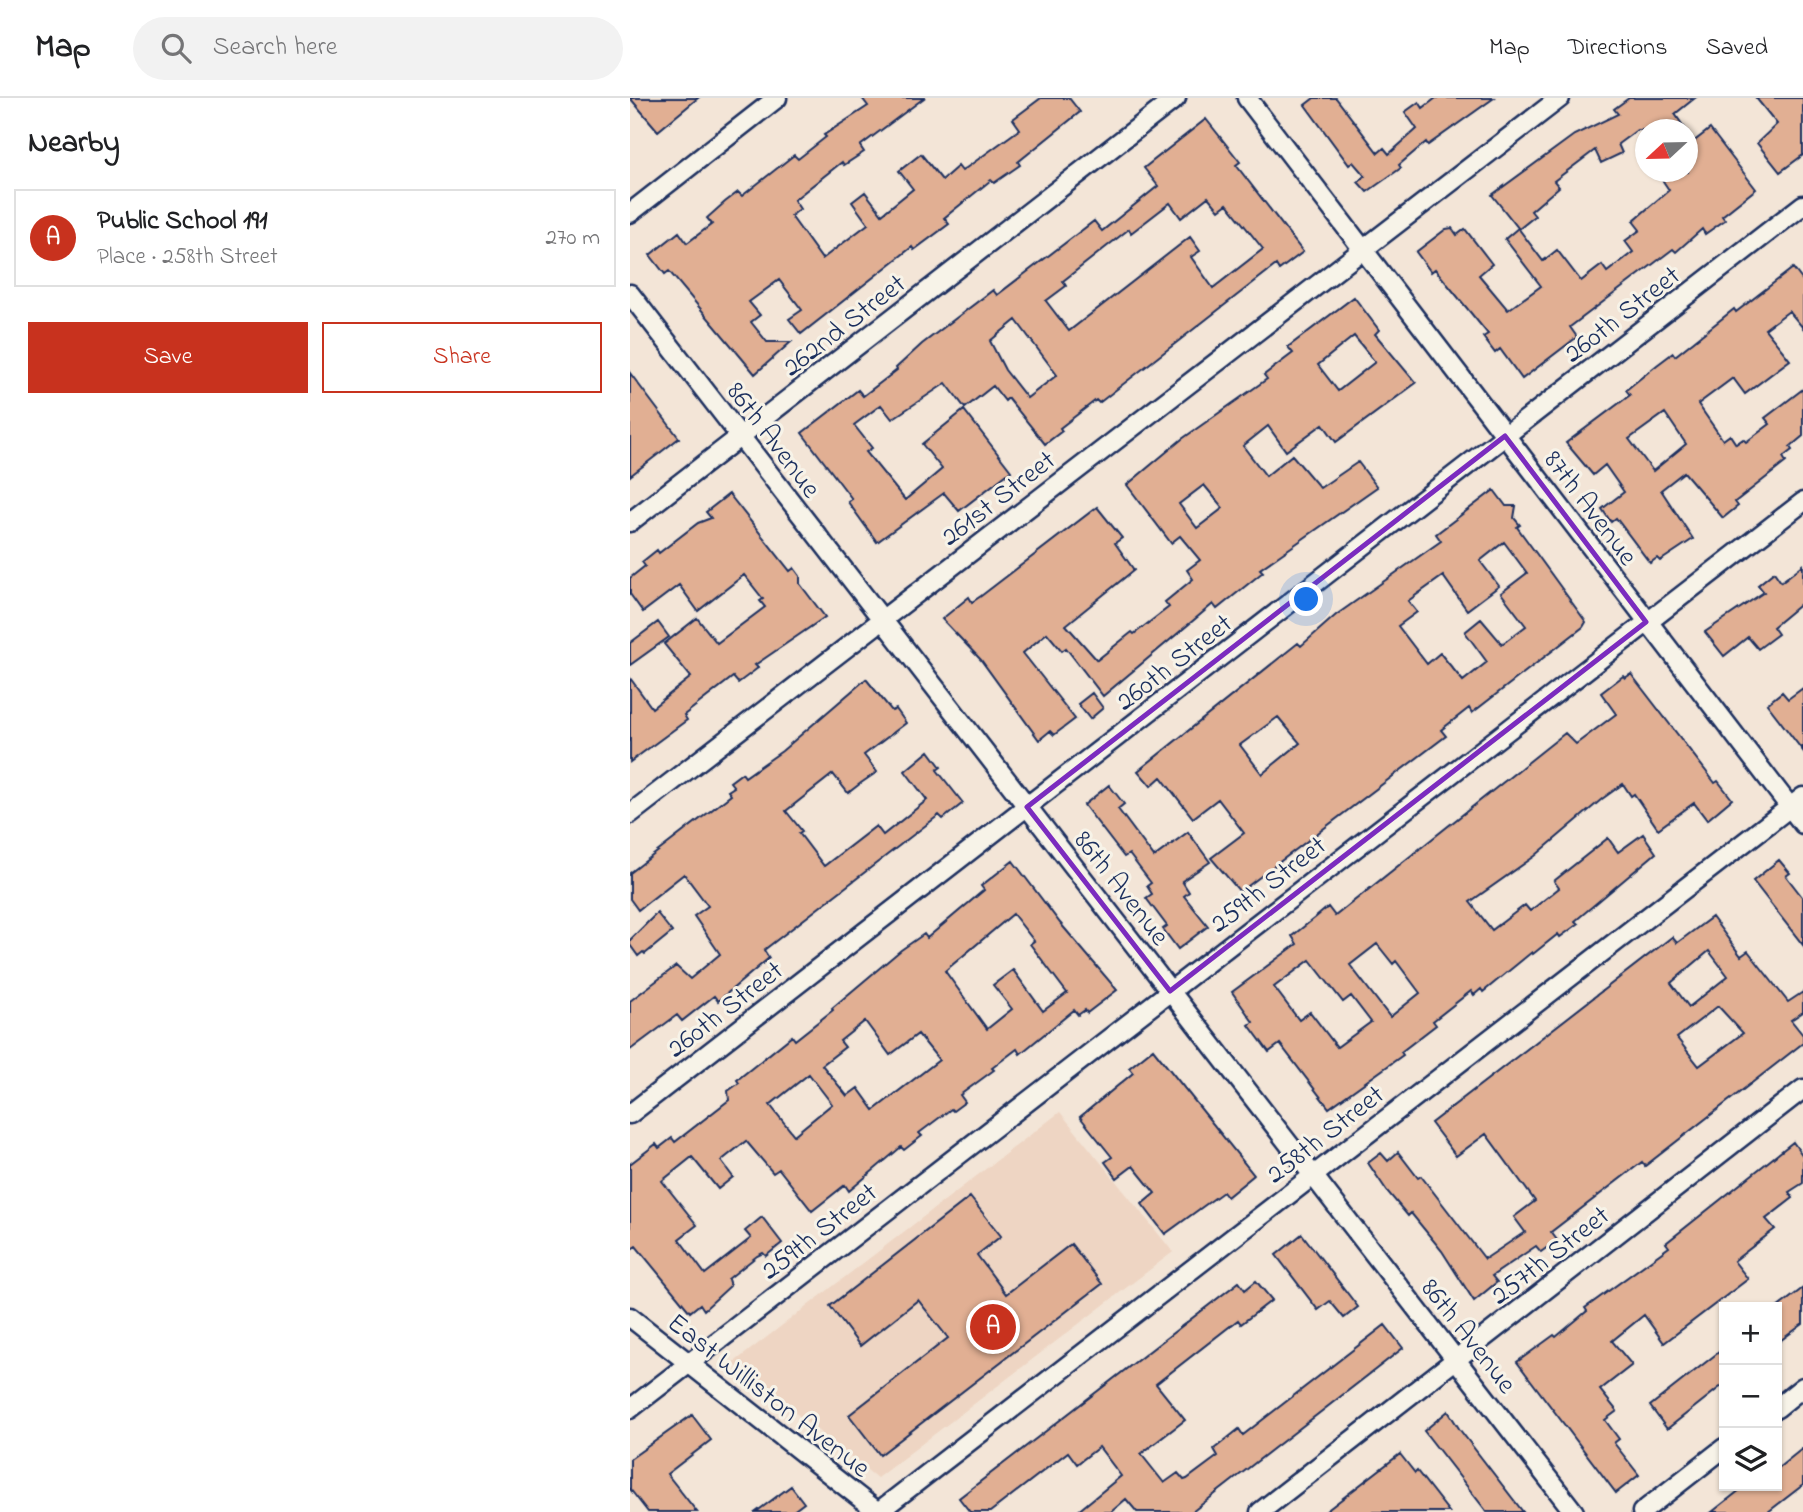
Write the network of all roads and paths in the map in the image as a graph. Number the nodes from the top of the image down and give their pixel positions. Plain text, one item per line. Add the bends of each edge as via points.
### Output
1 (777, 98) edge
2 (1176, 98) edge
3 (1247, 98) edge
4 (1560, 98) edge
5 (1803, 205) edge
6 (630, 213) edge
7 (1363, 249) junction
8 (630, 294) edge
9 (740, 436) junction
10 (1505, 436) junction
11 (1803, 502) edge
12 (630, 522) edge
13 (880, 621) junction
14 (1646, 622) junction
15 (1796, 802) edge
16 (1027, 807) junction
17 (630, 814) edge
18 (1803, 824) edge
19 (1170, 991) junction
20 (1803, 1089) edge
21 (630, 1114) edge
22 (1313, 1174) junction
23 (630, 1317) edge
24 (1456, 1360) junction
25 (690, 1363) junction
26 (1803, 1387) edge
27 (1782, 1404) edge
28 (630, 1409) edge
29 (1719, 1452) edge
30 (878, 1512) edge
31 (1260, 1512) edge
32 (1574, 1512) edge
33 (1642, 1512) edge

1 - 6 street
2 - 9 street, 262nd Street
3 - 7 street, 87th Avenue
4 - 7 street, 261st Street
5 - 10 street, 260th Street
7 - 10 street, 87th Avenue
7 - 13 street, 261st Street
8 - 9 street, 86th Avenue
9 - 12 street, 262nd Street
9 - 13 street, 86th Avenue
10 - 14 street, 87th Avenue
10 - 16 street, 260th Street
11 - 14 street, 259th Street
13 - 16 street, 86th Avenue
13 - 17 street, 261st Street
14 - 15 street, 87th Avenue
14 - 19 street, 259th Street
15 - 18 street, 87th Avenue
15 - 22 street, 258th Street
16 - 19 street, 86th Avenue
16 - 21 street, 260th Street
19 - 22 street, 86th Avenue
19 - 25 street, 259th Street
20 - 24 street, 257th Street
22 - 24 street, 86th Avenue
22 - 30 street, 258th Street
23 - 25 street, East Williston Avenue
24 - 31 street, 257th Street
24 - 32 street, 86th Avenue
25 - 28 street, 259th Street
25 - 30 street, East Williston Avenue
26 - 27 street
29 - 33 street

